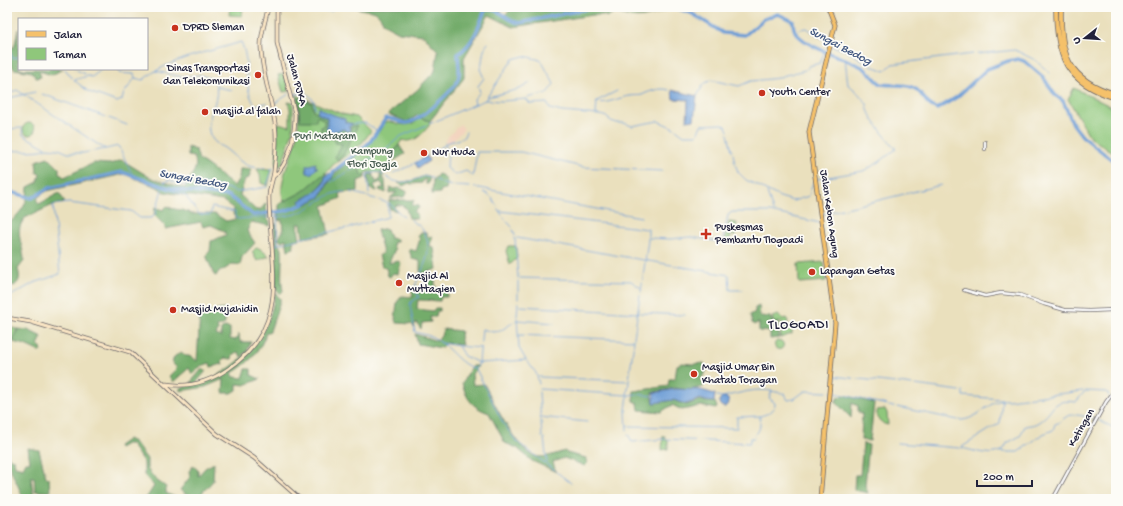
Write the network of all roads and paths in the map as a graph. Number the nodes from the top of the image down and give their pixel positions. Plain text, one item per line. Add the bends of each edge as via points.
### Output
1 (268, 7) edge
2 (277, 7) edge
3 (828, 7) edge
4 (1059, 7) edge
5 (1062, 29) joint
6 (1116, 95) edge
7 (985, 142) dead end
8 (985, 149) dead end
9 (273, 177) junction
10 (964, 290) dead end
11 (1113, 310) dead end
12 (7, 318) edge
13 (166, 384) junction
14 (182, 386) junction
15 (1116, 389) edge
16 (176, 394) junction
17 (300, 499) edge
18 (820, 499) edge
19 (1053, 499) edge

1 - 9 main road via 261,48 275,124
2 - 9 main road, Jalan PJKA via 278,43 296,114 289,148 280,170
3 - 18 main road, Jalan Kebon Agung via 835,23 809,132 835,324
4 - 5 street
4 - 6 highway via 1059,40 1068,65 1088,86
5 - 6 highway via 1066,54 1078,72
7 - 8 street
9 - 14 main road via 269,199 274,293 272,306 258,338 242,358 222,373 203,382
10 - 11 street via 985,296 1001,293 1020,295 1065,310
12 - 13 main road via 31,322 130,352
13 - 14 main road
13 - 16 main road
14 - 16 main road
15 - 19 street, Ketingan via 1106,402
16 - 17 main road via 217,434 256,459

